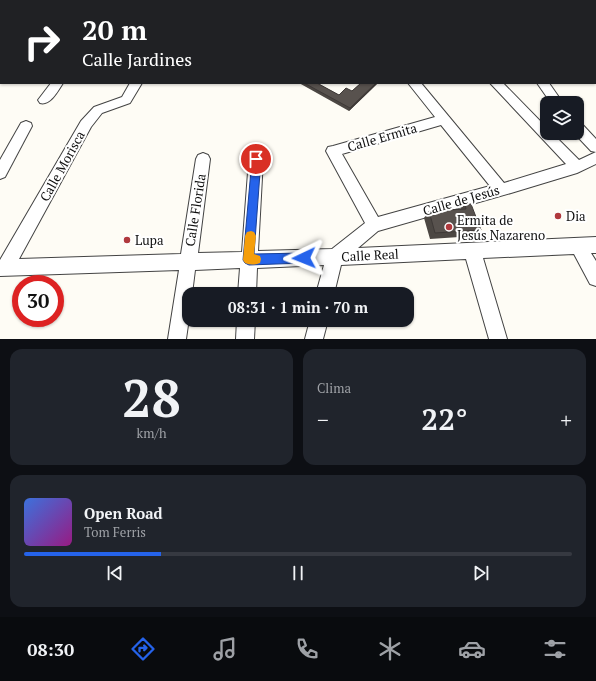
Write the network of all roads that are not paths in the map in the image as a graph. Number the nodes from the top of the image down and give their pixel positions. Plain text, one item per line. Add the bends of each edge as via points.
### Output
1 (56, 84) edge
2 (135, 84) edge
3 (415, 84) edge
4 (497, 84) edge
5 (544, 84) edge
6 (552, 96) edge
7 (44, 100) dead end
8 (444, 119) junction
9 (26, 126) dead end
10 (584, 135) edge
11 (596, 147) edge
12 (596, 158) edge
13 (203, 159) dead end
14 (256, 159) dead end
15 (577, 167) junction
16 (0, 173) edge
17 (501, 189) junction
18 (374, 225) junction
19 (596, 244) edge
20 (578, 245) junction
21 (472, 250) junction
22 (335, 257) junction
23 (249, 260) junction
24 (187, 261) junction
25 (3, 268) edge
26 (596, 278) edge
27 (247, 287) edge
28 (327, 287) edge
29 (245, 327) edge
30 (317, 327) edge
31 (177, 339) edge
32 (244, 339) edge
33 (314, 339) edge
34 (498, 339) edge

1 - 7 street
2 - 25 street, Calle Morisca via 126,100 98,110 86,124
3 - 8 street
4 - 15 street
5 - 6 street
8 - 17 street
8 - 18 street, Calle Ermita via 333,151
9 - 16 street
10 - 11 street
12 - 15 street, Calle de Jesús
13 - 24 street, Calle Florida
14 - 23 street
15 - 17 street, Calle de Jesús
17 - 18 street, Calle de Jesús
18 - 22 street, Calle de Jesús
19 - 20 street, Calle Real
20 - 21 street, Calle Real
20 - 26 street
21 - 22 street, Calle Real
21 - 34 street
22 - 23 street, Calle Real
22 - 28 street
23 - 24 street, Calle Real
23 - 27 street
24 - 25 street, Calle Real
24 - 31 street, Calle Florida
29 - 32 street
30 - 33 street

